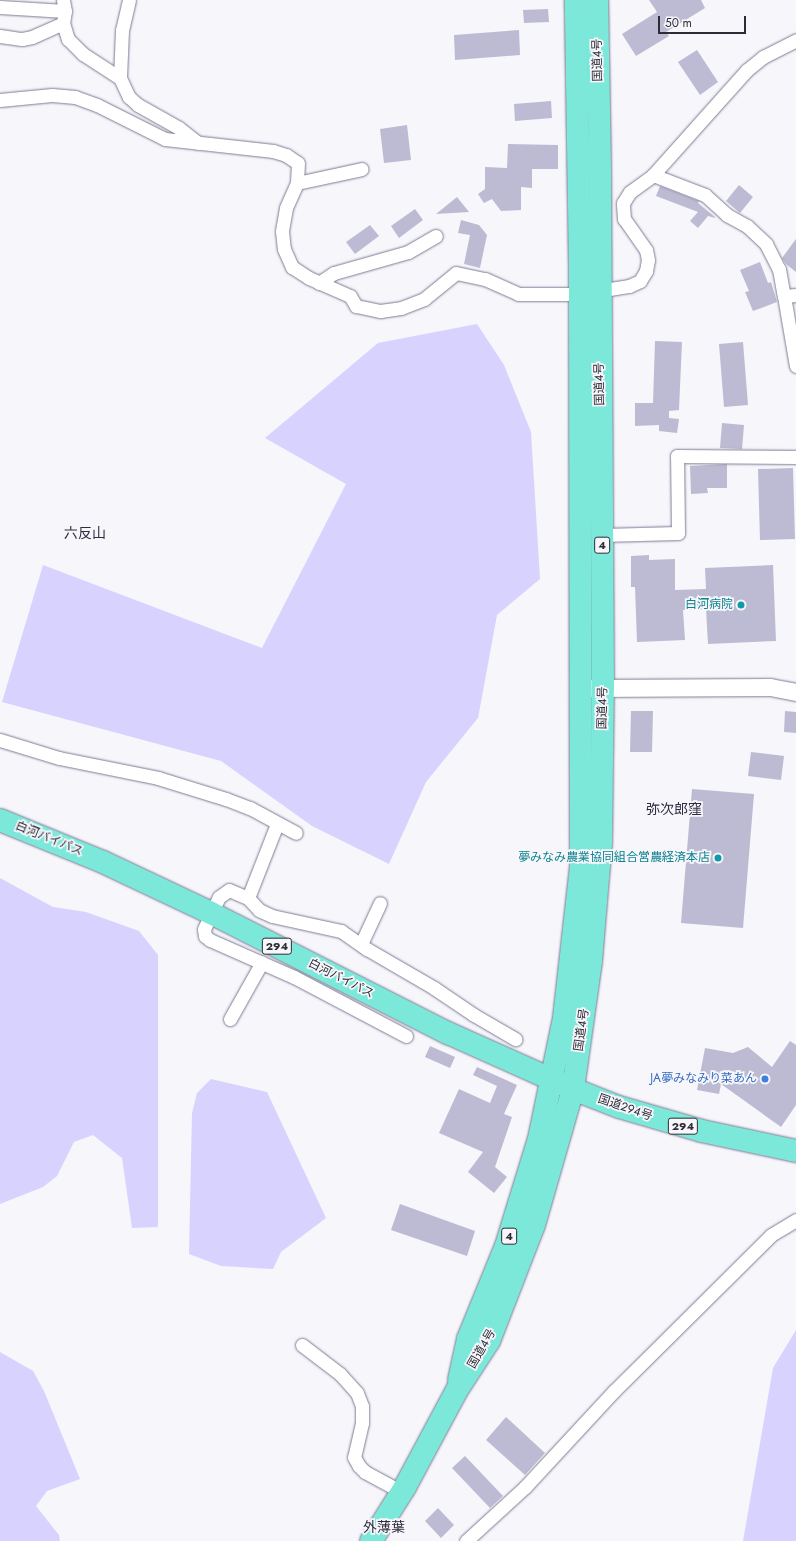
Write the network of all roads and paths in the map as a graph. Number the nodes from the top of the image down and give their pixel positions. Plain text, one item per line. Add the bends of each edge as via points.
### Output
1 (128, 0) edge
2 (576, 0) edge
3 (597, 0) edge
4 (6, 5) edge
5 (64, 12) edge
6 (0, 36) edge
7 (796, 40) edge
8 (120, 78) junction
9 (0, 100) edge
10 (200, 144) junction
11 (362, 169) dead end
12 (653, 175) junction
13 (297, 183) junction
14 (436, 236) dead end
15 (319, 283) junction
16 (589, 292) junction
17 (790, 295) edge
18 (796, 366) edge
19 (796, 457) edge
20 (602, 535) junction
21 (593, 688) junction
22 (796, 692) edge
23 (0, 740) edge
24 (0, 820) edge
25 (277, 824) junction
26 (296, 833) dead end
27 (248, 898) junction
28 (380, 903) dead end
29 (211, 913) junction
30 (361, 944) junction
31 (262, 962) junction
32 (230, 1019) dead end
33 (406, 1036) dead end
34 (515, 1039) dead end
35 (551, 1079) junction
36 (573, 1089) junction
37 (796, 1151) edge
38 (796, 1220) edge
39 (302, 1346) dead end
40 (457, 1390) junction
41 (402, 1492) junction
42 (371, 1541) edge
43 (466, 1541) edge

1 - 8 street via 122,30
2 - 16 highway, 国道4号 / 4 via 580,269
3 - 16 highway, 国道4号 / 4 via 600,166
4 - 5 street
5 - 6 street via 32,37 22,39
5 - 8 street via 68,39 83,54
7 - 12 street via 763,57 747,70
8 - 10 street via 128,97
9 - 10 street via 52,95 75,97 165,139
10 - 13 street via 273,151 286,155 298,163
11 - 13 street
12 - 16 street via 630,192 623,203 624,219 646,250 646,271 640,281 629,286
12 - 17 street via 705,195 727,215 747,226 766,244
13 - 15 street via 286,208 282,231 284,249 292,266
14 - 15 street via 408,252 334,273
15 - 16 street via 350,296 356,306 380,310 401,308 424,299 456,273 485,279 518,294
16 - 20 highway, 国道4号 / 4
16 - 21 highway, 国道4号 / 4 via 580,565
17 - 18 street
19 - 20 street via 677,456 678,533
20 - 21 highway, 国道4号 / 4
21 - 22 street via 770,687
21 - 35 highway, 国道4号 / 4 via 581,868 564,1018
21 - 36 highway, 国道4号 / 4 via 601,843 591,961
23 - 25 street via 60,758 158,778 250,808
24 - 29 highway, 白河バイパス / 294 via 97,859
25 - 26 street
25 - 27 street
27 - 29 street via 230,890 219,898
27 - 30 street via 259,910 272,916 341,931
28 - 30 street
29 - 31 street via 204,929 205,936
29 - 35 highway, 白河バイパス / 294 via 448,1033
30 - 34 street
31 - 32 street
31 - 33 street
35 - 36 highway, 国道294号 / 294
35 - 40 highway, 国道4号 / 4 via 539,1139 506,1246 468,1339
36 - 37 highway, 国道294号 / 294 via 619,1107 702,1131
36 - 40 highway, 国道4号 / 4 via 534,1225 490,1341
38 - 43 street via 771,1235 614,1391 525,1486
39 - 41 street via 340,1374 357,1393 362,1406 362,1424 354,1457 358,1466
40 - 41 highway, 国道4号 / 4
41 - 42 highway, 国道4号 / 4

